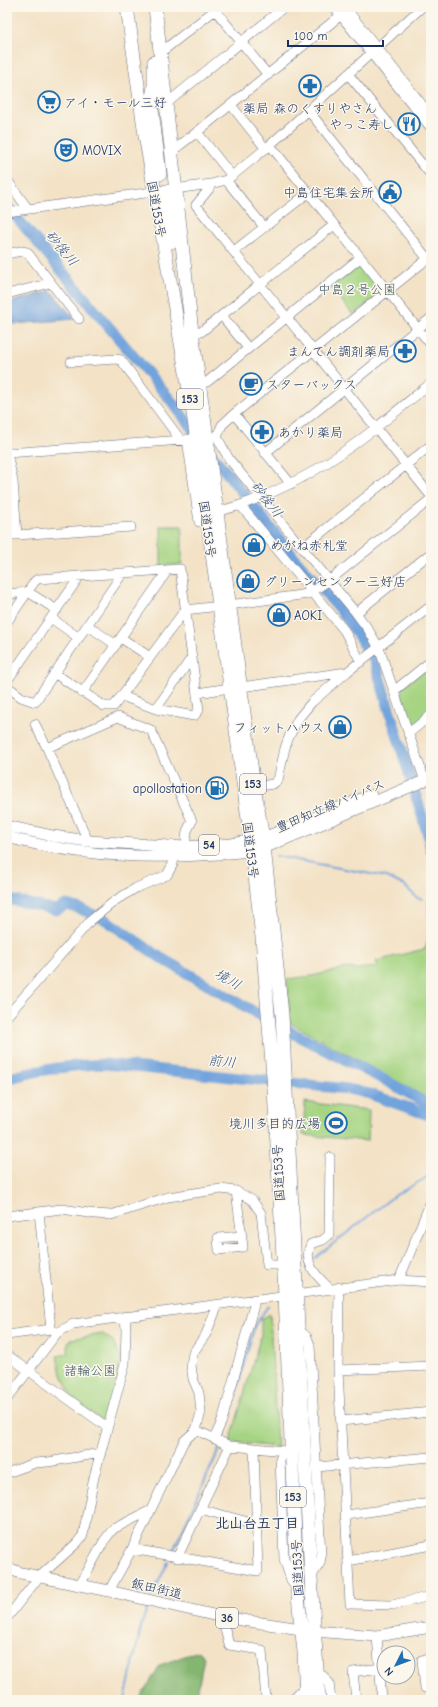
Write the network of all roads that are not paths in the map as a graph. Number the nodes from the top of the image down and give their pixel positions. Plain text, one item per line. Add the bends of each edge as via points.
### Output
1 (155, 7) edge
2 (284, 7) edge
3 (334, 7) edge
4 (422, 7) edge
5 (217, 9) edge
6 (127, 10) edge
7 (343, 11) edge
8 (158, 39) junction
9 (241, 42) junction
10 (374, 49) junction
11 (160, 52) junction
12 (348, 74) junction
13 (268, 75) junction
14 (166, 104) junction
15 (231, 105) junction
16 (308, 110) junction
17 (431, 116) edge
18 (431, 128) edge
19 (197, 132) junction
20 (268, 147) junction
21 (171, 152) junction
22 (431, 175) edge
23 (229, 178) junction
24 (7, 180) edge
25 (211, 184) junction
26 (164, 191) junction
27 (308, 193) junction
28 (28, 209) junction
29 (7, 212) edge
30 (334, 225) junction
31 (264, 227) junction
32 (234, 251) junction
33 (7, 254) edge
34 (360, 258) junction
35 (430, 259) edge
36 (51, 283) junction
37 (260, 284) junction
38 (387, 291) junction
39 (7, 294) edge
40 (222, 316) junction
41 (287, 317) junction
42 (431, 318) edge
43 (79, 319) dead end
44 (418, 329) junction
45 (192, 332) junction
46 (431, 345) edge
47 (248, 348) junction
48 (314, 350) junction
49 (71, 362) dead end
50 (207, 382) dead end
51 (431, 383) edge
52 (345, 389) junction
53 (234, 414) junction
54 (377, 428) junction
55 (198, 438) junction
56 (431, 445) edge
57 (265, 452) junction
58 (7, 453) edge
59 (406, 465) junction
60 (291, 484) junction
61 (431, 497) edge
62 (261, 498) junction
63 (241, 506) junction
64 (217, 512) junction
65 (199, 522) dead end
66 (131, 527) dead end
67 (7, 535) edge
68 (18, 535) junction
69 (302, 548) junction
70 (431, 553) edge
71 (168, 570) junction
72 (122, 574) junction
73 (80, 576) junction
74 (330, 580) junction
75 (28, 592) junction
76 (312, 592) junction
77 (7, 594) edge
78 (224, 606) junction
79 (431, 606) edge
80 (185, 610) junction
81 (356, 612) junction
82 (54, 614) junction
83 (7, 622) edge
84 (87, 626) junction
85 (79, 638) junction
86 (118, 641) junction
87 (376, 650) junction
88 (150, 657) junction
89 (192, 657) junction
90 (362, 661) junction
91 (431, 661) edge
92 (347, 672) junction
93 (54, 673) junction
94 (7, 682) edge
95 (7, 686) edge
96 (235, 688) junction
97 (394, 691) junction
98 (82, 693) junction
99 (198, 693) junction
100 (122, 696) junction
101 (156, 709) junction
102 (431, 715) edge
103 (35, 724) dead end
104 (408, 734) junction
105 (47, 748) junction
106 (427, 776) edge
107 (254, 786) junction
108 (7, 826) edge
109 (7, 837) edge
110 (88, 841) junction
111 (258, 844) junction
112 (185, 847) junction
113 (174, 857) junction
114 (7, 1016) edge
115 (330, 1157) dead end
116 (236, 1191) junction
117 (431, 1201) edge
118 (39, 1212) junction
119 (428, 1215) edge
120 (7, 1216) edge
121 (242, 1236) dead end
122 (283, 1265) junction
123 (399, 1280) junction
124 (431, 1282) edge
125 (339, 1287) junction
126 (329, 1288) junction
127 (291, 1293) junction
128 (254, 1299) junction
129 (218, 1305) junction
130 (125, 1316) junction
131 (299, 1330) junction
132 (54, 1331) junction
133 (7, 1335) edge
134 (7, 1355) edge
135 (431, 1366) edge
136 (338, 1370) junction
137 (29, 1371) junction
138 (7, 1399) edge
139 (431, 1412) edge
140 (341, 1421) junction
141 (107, 1427) junction
142 (196, 1430) junction
143 (222, 1442) junction
144 (288, 1447) junction
145 (254, 1448) junction
146 (101, 1453) junction
147 (431, 1457) edge
148 (343, 1466) junction
149 (316, 1468) junction
150 (7, 1473) edge
151 (431, 1503) edge
152 (200, 1509) junction
153 (149, 1511) junction
154 (346, 1515) junction
155 (256, 1524) junction
156 (431, 1545) edge
157 (132, 1549) junction
158 (177, 1558) junction
159 (348, 1561) junction
160 (7, 1568) edge
161 (39, 1577) junction
162 (311, 1578) junction
163 (80, 1585) junction
164 (110, 1591) junction
165 (431, 1596) edge
166 (222, 1617) junction
167 (7, 1618) edge
168 (431, 1627) edge
169 (307, 1630) junction
170 (377, 1636) junction
171 (378, 1645) edge
172 (431, 1658) edge
173 (376, 1669) edge
174 (317, 1676) junction
175 (381, 1685) edge
176 (305, 1686) junction
177 (431, 1686) edge
178 (266, 1700) edge
179 (294, 1700) edge
180 (306, 1700) edge
181 (319, 1700) edge
182 (331, 1700) edge
183 (356, 1700) edge
184 (382, 1700) edge

1 - 8 highway, 国道153号 / 153
2 - 9 street
3 - 7 street
4 - 10 street
5 - 9 street
5 - 11 street
6 - 26 highway, 国道153号 / 153 via 145,135
7 - 10 street
7 - 13 street
8 - 11 highway, 国道153号 / 153
8 - 26 highway, 153 via 151,102
9 - 13 street
9 - 14 street
10 - 12 street
10 - 17 street
10 - 18 street
11 - 14 highway, 国道153号 / 153
12 - 16 street
12 - 22 street
13 - 15 street
14 - 21 highway, 国道153号 / 153
15 - 19 street
15 - 20 street
16 - 20 street
16 - 35 street
19 - 21 street
19 - 23 street
20 - 23 street
20 - 27 street
21 - 26 highway, 国道153号 / 153
23 - 25 street
23 - 31 street
24 - 28 street
25 - 26 street
25 - 32 street via 196,205
26 - 28 street
26 - 45 highway, 国道153号 / 153
26 - 55 highway, 国道153号 / 153 via 173,264 172,294
27 - 30 street
27 - 31 street
28 - 29 street
30 - 34 street
30 - 37 street
31 - 32 street
32 - 37 street
33 - 36 street via 27,252
34 - 38 street
34 - 41 street
35 - 38 street
36 - 39 street
36 - 43 street
37 - 40 street
37 - 41 street
38 - 44 street
38 - 48 street
40 - 45 street via 201,332
40 - 47 street
41 - 47 street
41 - 48 street
42 - 44 street
44 - 46 street
44 - 52 street
45 - 55 highway, 国道153号 / 153
47 - 50 street
48 - 52 street
48 - 53 street
49 - 55 street via 120,360
51 - 54 street
52 - 54 street
52 - 57 street
53 - 55 street via 222,425
53 - 57 street
54 - 59 street
54 - 60 street via 330,462
55 - 58 street
55 - 62 street via 229,459
55 - 64 highway, 国道153号 / 153
55 - 65 street
55 - 78 highway, 国道153号 / 153
56 - 59 street
57 - 60 street
58 - 68 street via 13,481
59 - 61 street
59 - 69 street
60 - 62 street
61 - 74 street
62 - 63 street
62 - 69 street
63 - 64 street
63 - 76 street
64 - 78 highway, 国道153号 / 153
66 - 68 street
67 - 68 street
69 - 74 street
70 - 81 street
71 - 72 street
71 - 80 street via 180,569
71 - 86 street
72 - 73 street
72 - 84 street
73 - 75 street via 38,579
73 - 82 street
74 - 76 street
74 - 81 street
75 - 77 street
75 - 82 street
75 - 83 street
76 - 78 street
76 - 90 street via 344,630
78 - 80 street
78 - 96 highway, 国道153号 / 153
79 - 87 street
80 - 88 street
80 - 89 street
81 - 87 street via 368,629
82 - 85 street
82 - 94 street
84 - 85 street
84 - 86 street
85 - 93 street
86 - 88 street
86 - 98 street
87 - 90 street
87 - 97 street
88 - 100 street
89 - 99 street
89 - 101 street
90 - 92 street
91 - 97 street
92 - 96 street
92 - 107 street via 312,702 298,719 285,748 278,780 273,784
93 - 95 street via 35,702
93 - 98 street
96 - 99 street
96 - 107 highway, 国道153号 / 153
96 - 111 highway, 国道153号 / 153
97 - 104 street
98 - 100 street via 108,707 114,706
99 - 101 street via 199,710 194,716
100 - 101 street
102 - 104 street
103 - 105 street
104 - 106 street
105 - 110 street
105 - 112 street via 118,717 151,730 192,821 187,831
106 - 111 main road, 豊田知立線バイパス / 54
107 - 111 highway, 国道153号 / 153
108 - 110 main road, 豊田知立線バイパス / 54
109 - 113 main road, 豊田知立線バイパス / 54 via 75,851
110 - 112 main road, 豊田知立線バイパス / 54
111 - 112 main road, 豊田知立線バイパス / 54
111 - 113 main road, 豊田知立線バイパス / 54 via 234,854
111 - 122 highway, 国道153号 / 153
111 - 127 highway, 国道153号 / 153 via 277,963 282,1014 290,1163
113 - 114 street via 167,875 136,888 90,920
115 - 126 street via 329,1235 311,1244 308,1253 313,1273
116 - 118 street via 221,1189 168,1197 111,1215 62,1209
116 - 121 street
116 - 122 street via 252,1200 261,1213 267,1264
117 - 119 street
118 - 120 street
118 - 132 street
119 - 123 street
122 - 127 highway, 国道153号 / 153
123 - 124 street
123 - 125 street
125 - 126 street
125 - 136 street
126 - 127 street
127 - 128 street
127 - 131 highway, 国道153号 / 153
127 - 144 highway, 国道153号 / 153
128 - 129 street
128 - 143 street via 222,1421
129 - 130 street
129 - 142 street via 206,1334 193,1353 191,1364 201,1412
130 - 132 street via 73,1324
130 - 141 street via 125,1364
131 - 149 street via 307,1337 310,1345
131 - 162 highway, 国道153号 / 153
132 - 133 street
132 - 137 street
134 - 137 street
135 - 136 street
136 - 140 street
137 - 138 street
137 - 141 street
139 - 140 street
140 - 148 street
141 - 146 street
142 - 143 street
142 - 153 street via 184,1441
143 - 145 street
143 - 152 street
144 - 145 street
144 - 169 highway, 国道153号 / 153 via 297,1587
145 - 155 street
146 - 150 street via 34,1463
146 - 161 street via 83,1535
147 - 148 street
148 - 149 street
148 - 154 street
149 - 162 street via 321,1556
151 - 154 street
152 - 155 street
152 - 158 street
153 - 157 street
153 - 163 street via 113,1529 104,1540
154 - 159 street
155 - 158 street via 258,1571
156 - 159 street
157 - 158 street
157 - 164 street
159 - 165 street via 350,1604 392,1604
160 - 161 main road, 飯田街道 / 36
161 - 163 main road, 飯田街道 / 36
161 - 167 street
162 - 169 highway, 国道153号 / 153
163 - 164 main road, 飯田街道 / 36
164 - 166 main road, 飯田街道 / 36
166 - 169 main road, 飯田街道 / 36
166 - 178 street via 230,1645 262,1650
168 - 170 main road, 36
169 - 170 main road, 36
169 - 174 highway, 国道153号 / 153
169 - 176 highway, 国道153号 / 153
170 - 171 street
172 - 177 street via 422,1660 425,1688
173 - 183 street via 353,1672
174 - 181 highway, 国道153号 / 153
174 - 182 street via 323,1676 329,1682
175 - 184 street
176 - 179 street
176 - 180 highway, 国道153号 / 153

